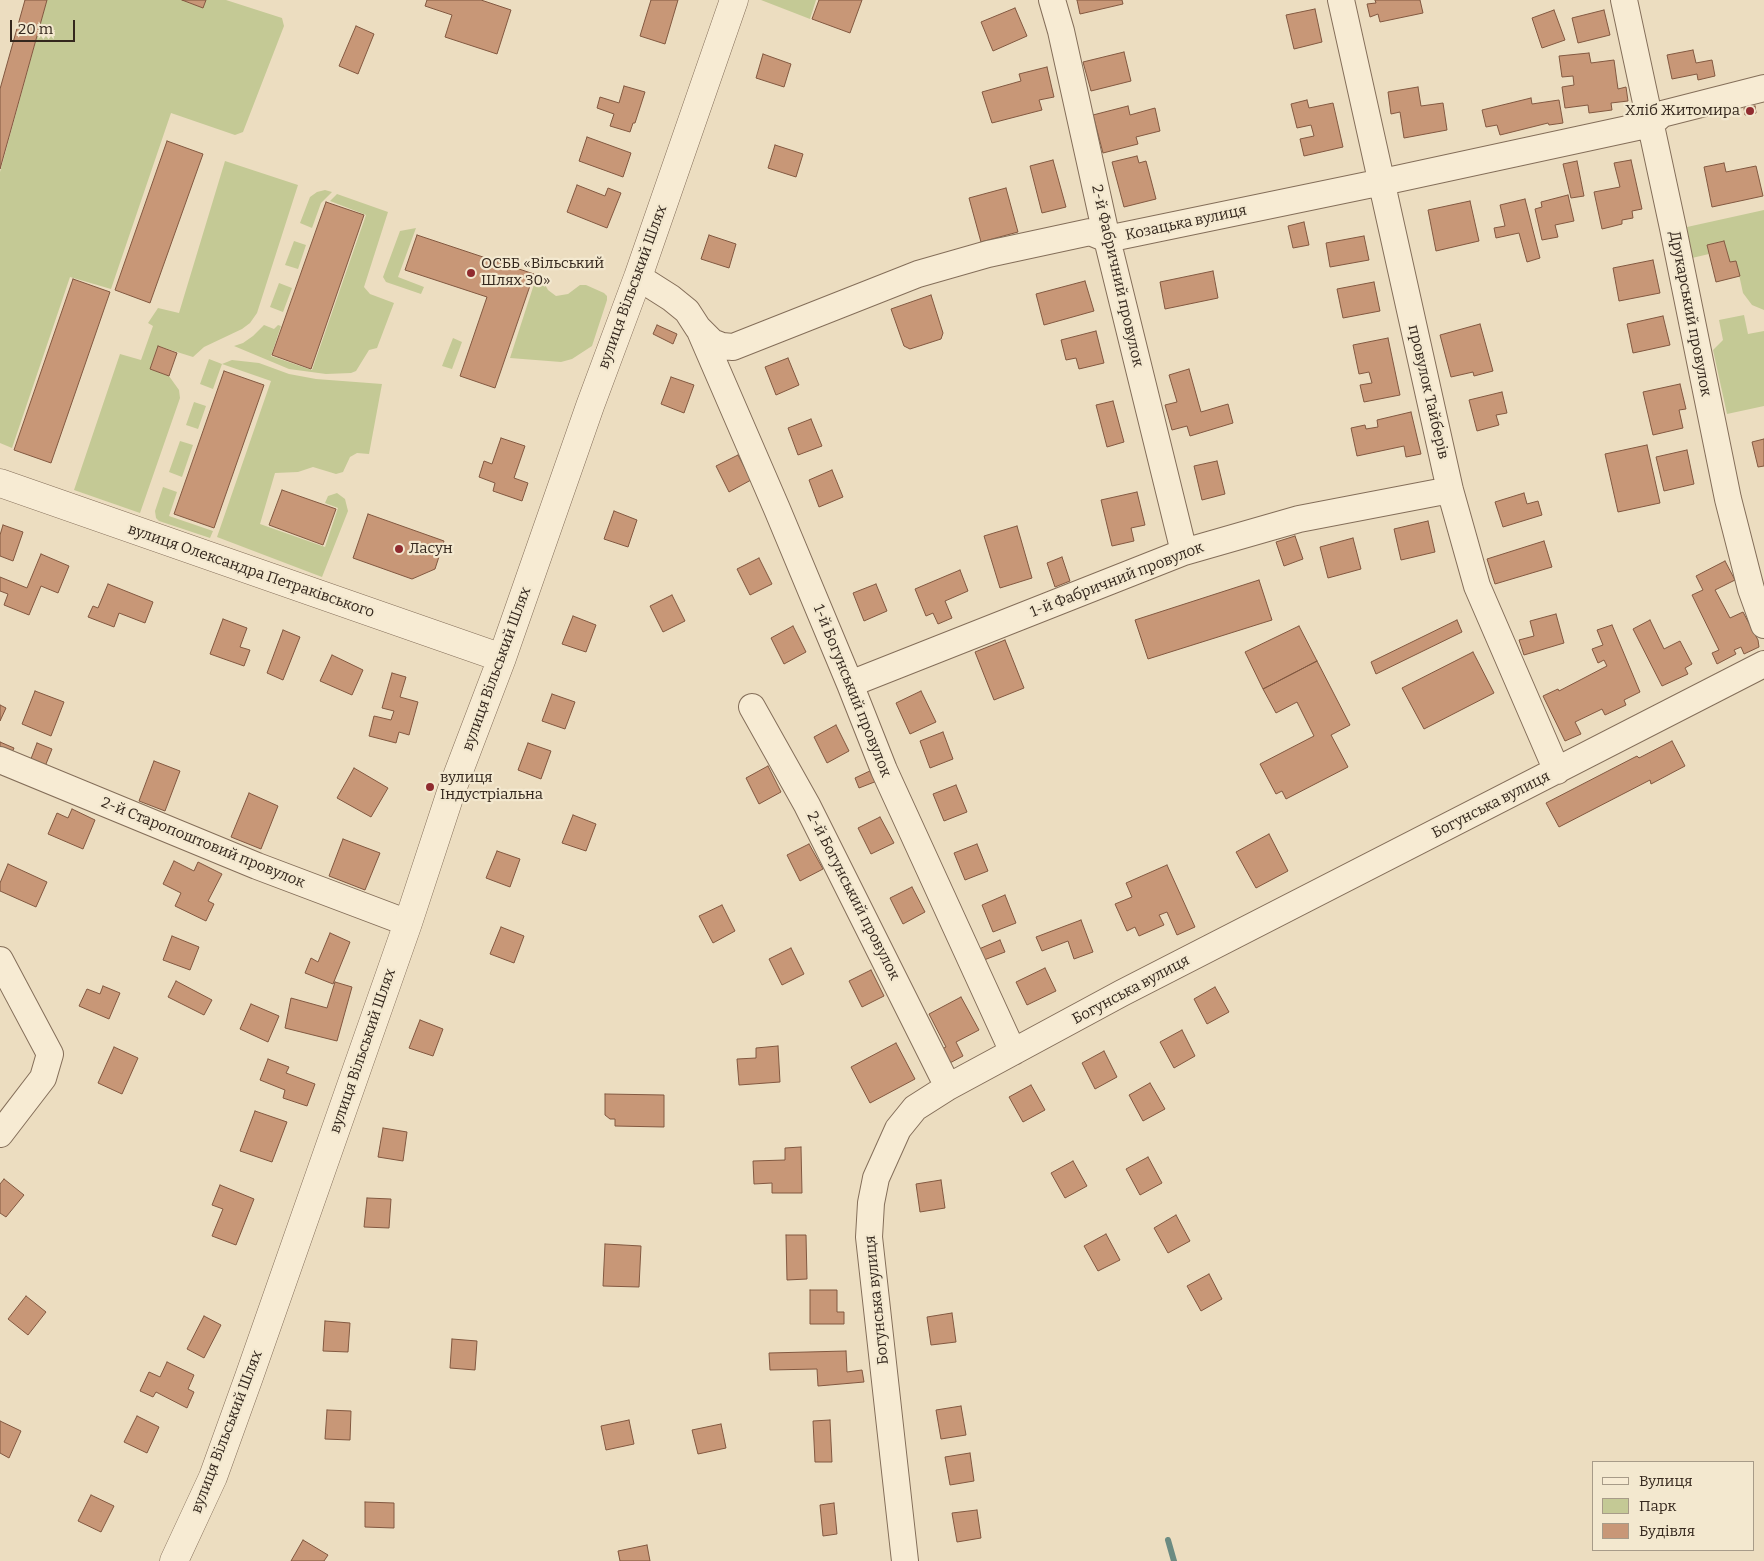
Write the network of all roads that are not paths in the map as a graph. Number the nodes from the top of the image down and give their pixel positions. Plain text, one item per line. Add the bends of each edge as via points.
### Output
1 (734, 0) edge
2 (1052, 0) edge
3 (1341, 0) edge
4 (1624, 0) edge
5 (1764, 88) edge
6 (1651, 124) junction
7 (1380, 182) junction
8 (1107, 239) junction
9 (638, 277) junction
10 (698, 328) junction
11 (0, 483) edge
12 (1450, 490) junction
13 (1184, 552) junction
14 (1764, 625) edge
15 (502, 658) junction
16 (1764, 664) edge
17 (850, 684) junction
18 (752, 707) dead end
19 (0, 760) edge
20 (1557, 771) junction
21 (408, 923) junction
22 (0, 960) edge
23 (1013, 1052) junction
24 (948, 1087) junction
25 (0, 1134) edge
26 (174, 1561) edge
27 (905, 1561) edge

1 - 9 street, вулиця Вільський Шлях
2 - 8 street, 2-й Фабричний провулок
3 - 7 street, провулок Тайберів
4 - 6 street, Друкарський провулок
5 - 6 street, Козацька вулиця via 1662,114
6 - 7 street, Козацька вулиця
6 - 14 street, Друкарський провулок via 1728,499 1751,589
7 - 8 street, Козацька вулиця
7 - 12 street, провулок Тайберів
8 - 10 street, Козацька вулиця via 1090,232 944,266 732,347 712,342
8 - 13 street, 2-й Фабричний провулок
9 - 10 street, Козацька вулиця via 671,298
9 - 15 street, вулиця Вільський Шлях
10 - 17 street, 1-й Богунський провулок
11 - 15 street, вулиця Олександра Петраківського
12 - 13 street, 1-й Фабричний провулок via 1299,520
12 - 20 street, провулок Тайберів via 1480,592
13 - 17 street, 1-й Фабричний провулок
15 - 21 street, вулиця Вільський Шлях via 451,792
16 - 20 street, Богунська вулиця
17 - 23 street, 1-й Богунський провулок via 884,770
18 - 24 street, 2-й Богунський провулок via 864,915
19 - 21 street, 2-й Старопоштовий провулок via 257,866
20 - 23 street, Богунська вулиця
21 - 26 street, вулиця Вільський Шлях via 213,1477
22 - 25 street via 50,1054 43,1078
23 - 24 street, Богунська вулиця
24 - 27 street, Богунська вулиця via 915,1108 898,1129 876,1178 871,1203 869,1237

